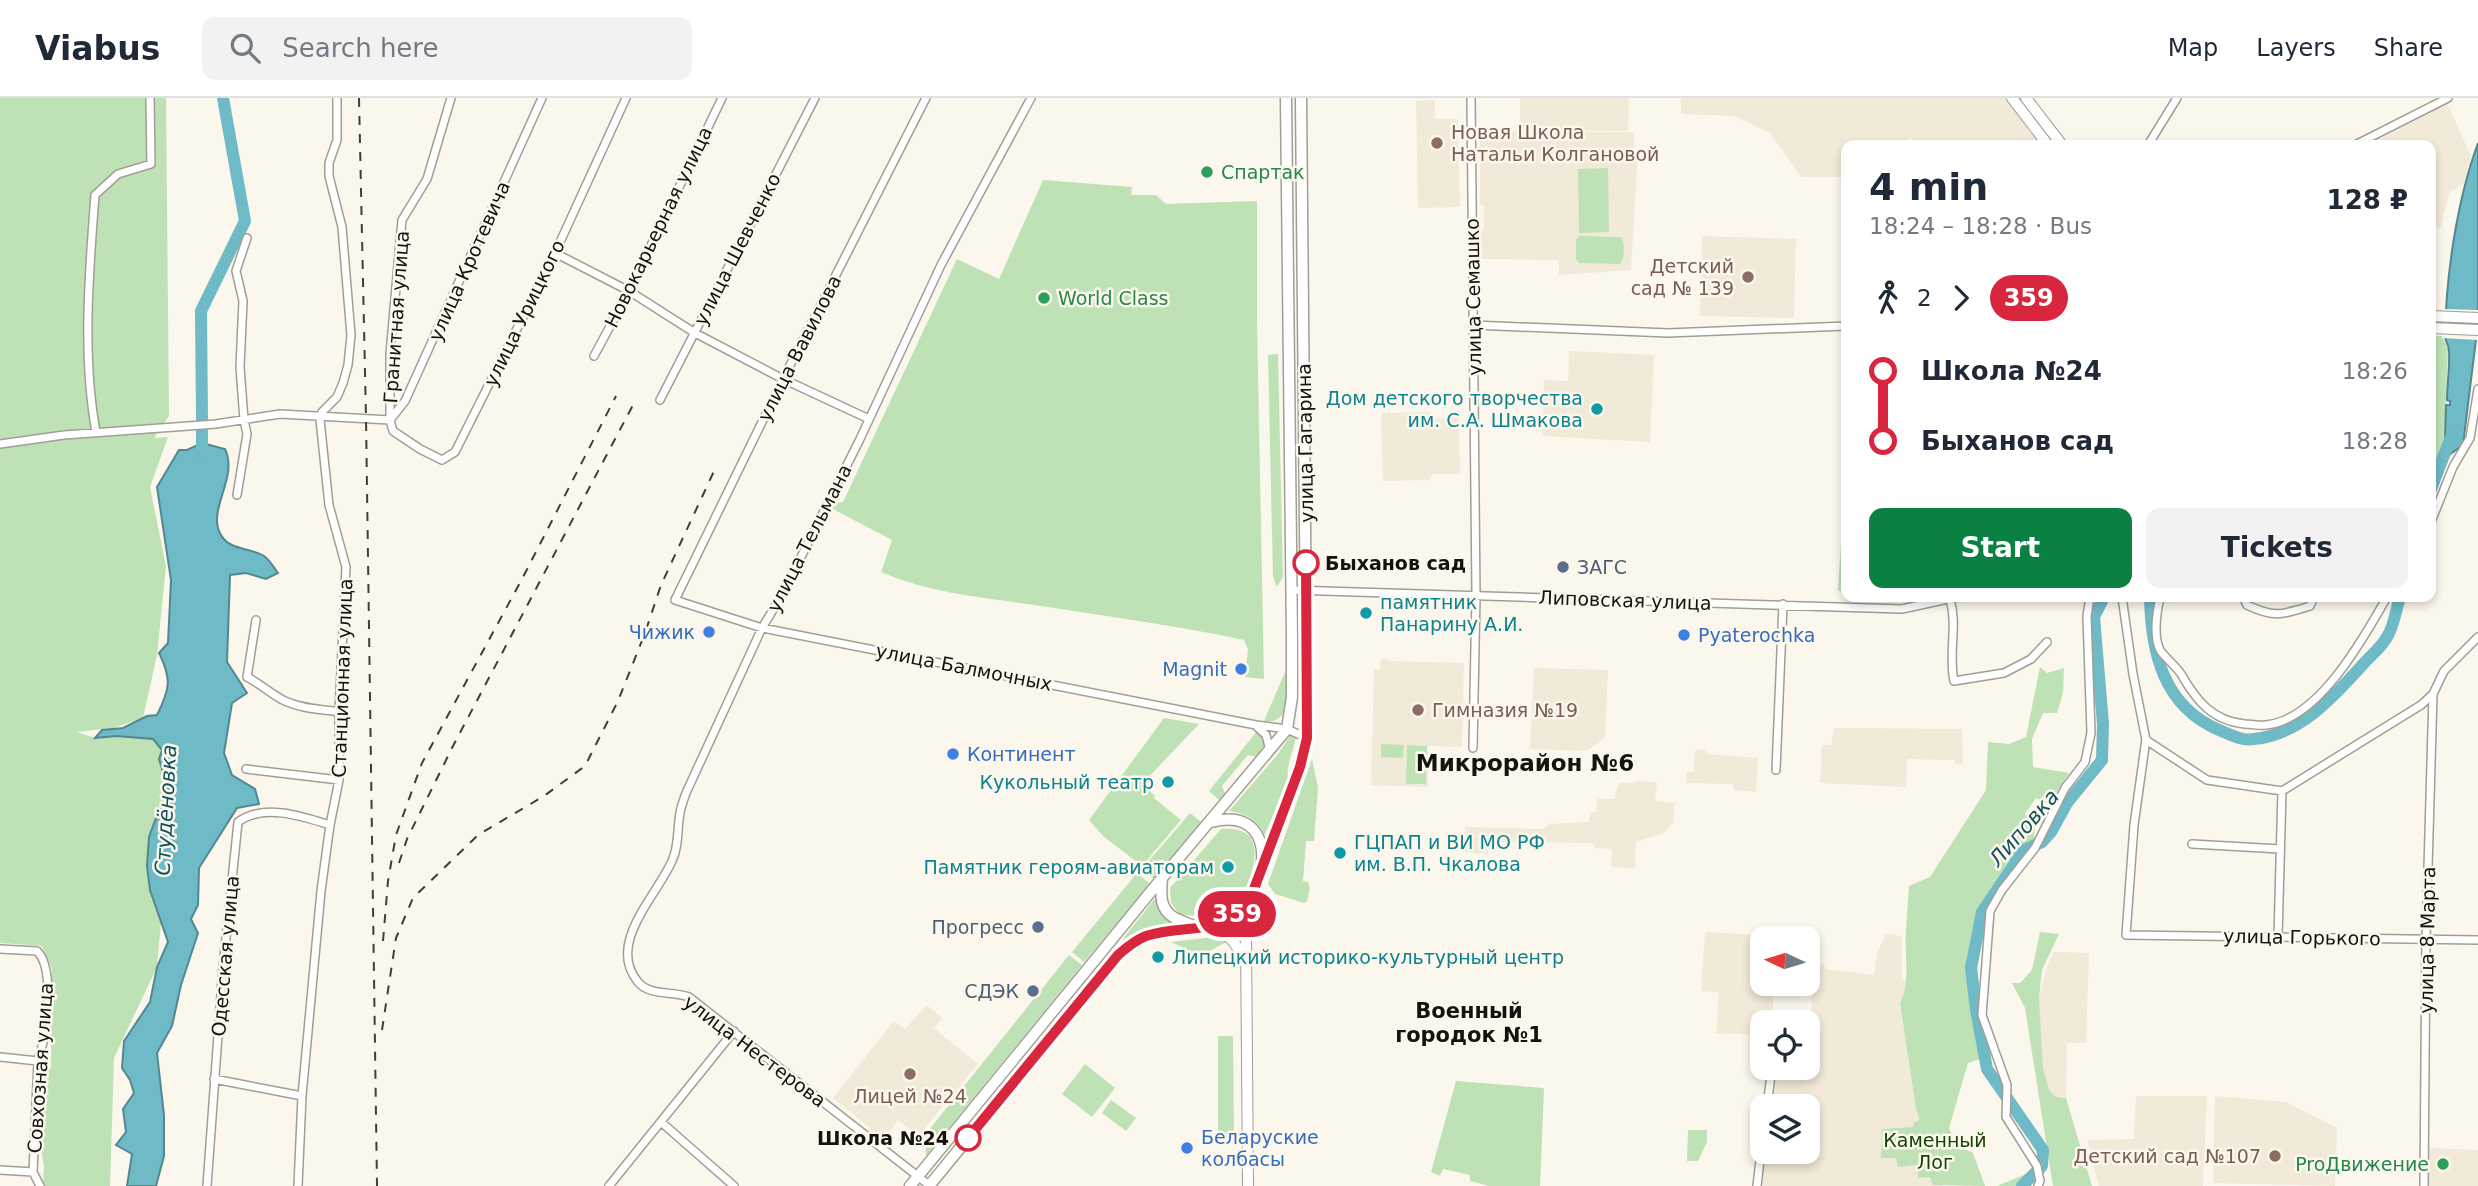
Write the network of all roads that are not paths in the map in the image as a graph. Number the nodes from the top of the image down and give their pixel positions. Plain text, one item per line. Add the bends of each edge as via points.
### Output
1 (150, 98) edge
2 (337, 98) edge
3 (451, 98) edge
4 (542, 98) edge
5 (626, 98) edge
6 (722, 98) edge
7 (815, 98) edge
8 (926, 98) edge
9 (1031, 98) edge
10 (1286, 98) edge
11 (1301, 98) edge
12 (1471, 98) edge
13 (2012, 98) edge
14 (2026, 98) edge
15 (2177, 98) edge
16 (2448, 98) edge
17 (2044, 140) edge
18 (2058, 140) edge
19 (2151, 140) edge
20 (2365, 140) edge
21 (247, 238) dead end
22 (555, 253) junction
23 (629, 291) junction
24 (2478, 318) edge
25 (2436, 322) edge
26 (2436, 323) edge
27 (1473, 325) junction
28 (1841, 327) edge
29 (2478, 330) edge
30 (695, 333) junction
31 (594, 356) dead end
32 (783, 379) junction
33 (2478, 389) edge
34 (1289, 399) junction
35 (1305, 399) junction
36 (660, 400) dead end
37 (320, 416) junction
38 (244, 419) junction
39 (869, 419) junction
40 (390, 420) junction
41 (96, 432) junction
42 (0, 444) edge
43 (237, 495) dead end
44 (2436, 510) edge
45 (1291, 590) junction
46 (1307, 591) junction
47 (1476, 595) junction
48 (675, 600) joint
49 (1935, 602) edge
50 (1954, 602) edge
51 (2089, 602) edge
52 (2123, 602) edge
53 (2160, 602) edge
54 (2245, 602) edge
55 (2312, 602) edge
56 (2384, 602) edge
57 (1783, 604) junction
58 (256, 620) dead end
59 (762, 628) junction
60 (2478, 637) edge
61 (2047, 642) dead end
62 (2432, 694) junction
63 (339, 712) junction
64 (1256, 725) junction
65 (1287, 729) junction
66 (1307, 738) junction
67 (2146, 739) junction
68 (1473, 748) dead end
69 (1270, 751) junction
70 (247, 769) dead end
71 (1776, 770) dead end
72 (339, 780) junction
73 (2282, 791) junction
74 (1211, 822) junction
75 (330, 825) junction
76 (2192, 844) dead end
77 (2280, 849) junction
78 (1263, 863) junction
79 (1162, 878) junction
80 (1251, 897) junction
81 (1203, 927) junction
82 (2278, 937) junction
83 (2426, 939) junction
84 (2478, 940) edge
85 (0, 949) edge
86 (1246, 966) junction
87 (640, 985) joint
88 (734, 1031) junction
89 (0, 1057) edge
90 (38, 1062) junction
91 (214, 1079) junction
92 (302, 1096) junction
93 (661, 1122) junction
94 (1760, 1164) edge
95 (0, 1170) edge
96 (33, 1172) junction
97 (918, 1176) junction
98 (2039, 1183) edge
99 (40, 1186) edge
100 (207, 1186) edge
101 (298, 1186) edge
102 (609, 1186) edge
103 (734, 1186) edge
104 (910, 1186) edge
105 (929, 1186) edge
106 (1248, 1186) edge
107 (1757, 1186) edge
108 (2424, 1186) edge

1 - 41 street via 151,164 118,174 95,195 89,371
2 - 37 street via 337,140 329,176 342,227 351,335 343,383
3 - 40 street, Гранитная улица via 427,179 402,220 390,354
4 - 40 street, улица Кротевича via 405,401
5 - 22 street, улица Урицкого
6 - 23 street, Новокарьерная улица
7 - 30 street, улица Шевченко
8 - 32 street, улица Вавилова
9 - 39 street, улица Тельмана via 941,265
10 - 34 main road, улица Гагарина
11 - 35 main road, улица Гагарина
12 - 27 street, улица Семашко
13 - 17 main road
14 - 18 main road
15 - 19 street
16 - 20 street
21 - 38 street via 236,271 243,301 240,367
22 - 23 street
22 - 40 street, улица Урицкого via 455,452 442,460 393,431
23 - 30 street
23 - 31 street, Новокарьерная улица
24 - 25 main road
26 - 29 main road
27 - 28 street via 1668,333
27 - 47 street, улица Семашко
30 - 32 street
30 - 36 street, улица Шевченко
32 - 39 street
32 - 48 street, улица Вавилова
33 - 44 street via 2470,438
34 - 35 main road via 1297,407
34 - 45 main road, улица Гагарина
35 - 46 main road, улица Гагарина
37 - 38 street via 280,414
37 - 40 street
37 - 63 street, Станционная улица via 329,505 346,566
38 - 41 street
38 - 43 street via 247,434
39 - 59 street, улица Тельмана
41 - 42 street
45 - 46 street, Липовская улица
45 - 65 main road, улица Гагарина via 1292,697
46 - 47 street, Липовская улица
46 - 66 main road, улица Гагарина
47 - 57 street, Липовская улица
47 - 68 street, улица Семашко
48 - 59 street, улица Балмочных
49 - 57 street, Липовская улица via 1902,609
50 - 61 street via 1954,681 2004,673 2031,659
51 - 98 street via 2090,748 2035,848 1990,911 1982,1015 2007,1085 2006,1117 2037,1166
52 - 67 street
53 - 56 street via 2160,649 2196,700 2232,723 2267,726 2316,699 2358,649
54 - 55 street via 2272,615 2284,615
57 - 71 street
58 - 63 street via 247,677 300,707
59 - 64 street, улица Балмочных
59 - 87 street, улица Тельмана via 686,793 673,861 628,941 628,968
60 - 62 street via 2444,671
62 - 73 street
62 - 83 street, улица 8 Марта
63 - 72 street, Станционная улица
64 - 65 street, улица Балмочных
64 - 69 street via 1266,735
65 - 66 street, улица Балмочных
65 - 69 main road, улица Гагарина
66 - 78 main road, улица Гагарина
67 - 73 street via 2207,780
67 - 82 street, улица Горького via 2126,936
69 - 74 main road, улица Гагарина
70 - 72 street
72 - 75 street, Станционная улица
73 - 77 street
74 - 78 main road via 1231,819 1250,827 1261,843
74 - 79 main road
75 - 91 street, Одесская улица via 265,812 238,822
75 - 92 street, Станционная улица
76 - 77 street
77 - 82 street
78 - 80 main road
79 - 81 main road via 1164,910 1176,920
79 - 97 main road
80 - 81 main road via 1223,924
80 - 86 main road
81 - 86 main road via 1224,932 1236,942
81 - 105 main road via 1146,936 1118,955
82 - 83 street, улица Горького
83 - 84 street, улица Горького
83 - 108 street, улица 8 Марта
85 - 90 street, Совхозная улица via 37,951 43,957 47,972 44,1046
86 - 106 main road
87 - 88 street, улица Нестерова via 689,997
88 - 93 street
88 - 97 street, улица Нестерова
89 - 90 street
90 - 96 street, Совхозная улица
91 - 92 street
91 - 100 street, Одесская улица
92 - 101 street, Станционная улица
93 - 102 street
93 - 103 street
94 - 107 street
95 - 96 street
96 - 99 street, Совхозная улица
97 - 104 main road
97 - 105 street, улица Нестерова

